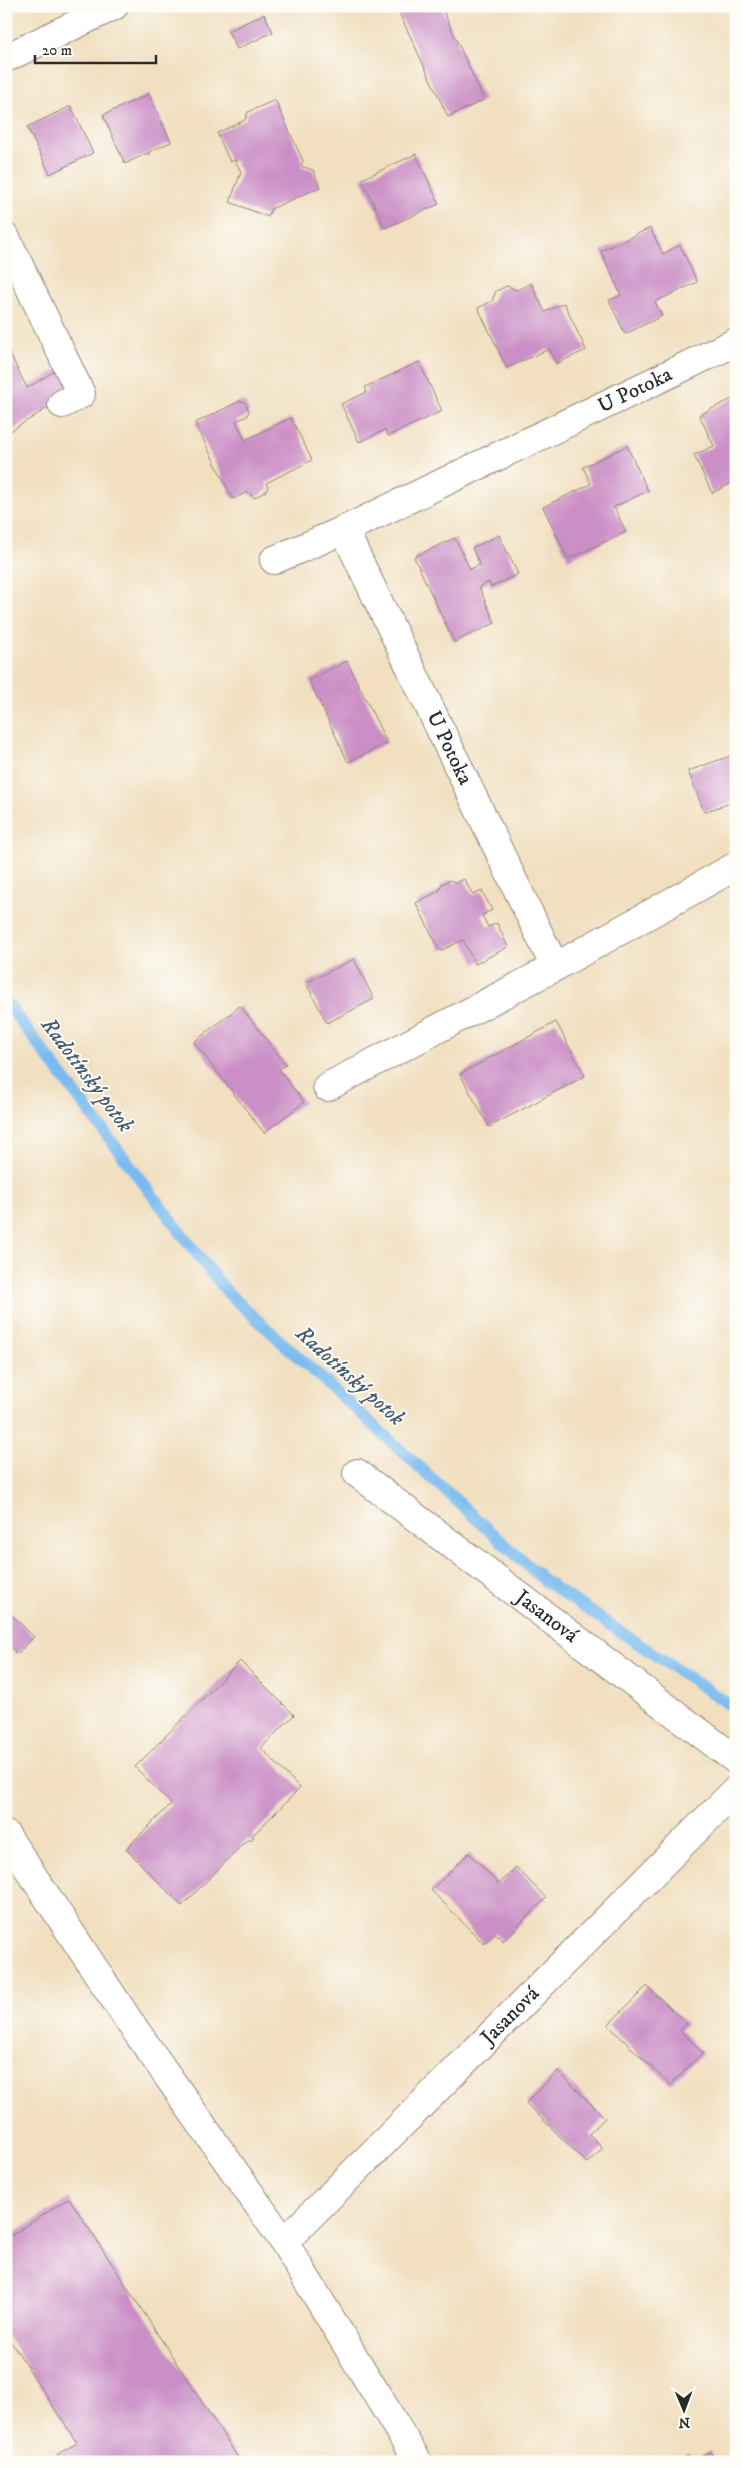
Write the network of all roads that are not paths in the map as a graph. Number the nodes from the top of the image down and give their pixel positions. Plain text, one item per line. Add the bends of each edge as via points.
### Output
1 (114, 6) edge
2 (6, 58) edge
3 (6, 238) edge
4 (16, 287) edge
5 (736, 342) edge
6 (62, 404) dead end
7 (344, 530) junction
8 (274, 560) dead end
9 (736, 866) edge
10 (555, 967) junction
11 (328, 1088) dead end
12 (357, 1473) dead end
13 (736, 1760) edge
14 (736, 1790) edge
15 (6, 1835) edge
16 (284, 2242) junction
17 (418, 2462) edge

1 - 2 street
3 - 4 street
4 - 6 street via 81,394
5 - 7 street, U Potoka
7 - 8 street, U Potoka
7 - 10 street, U Potoka
9 - 10 street
10 - 11 street
12 - 13 street, Jasanová
14 - 16 street, Jasanová
15 - 16 street via 128,2021
16 - 17 street

